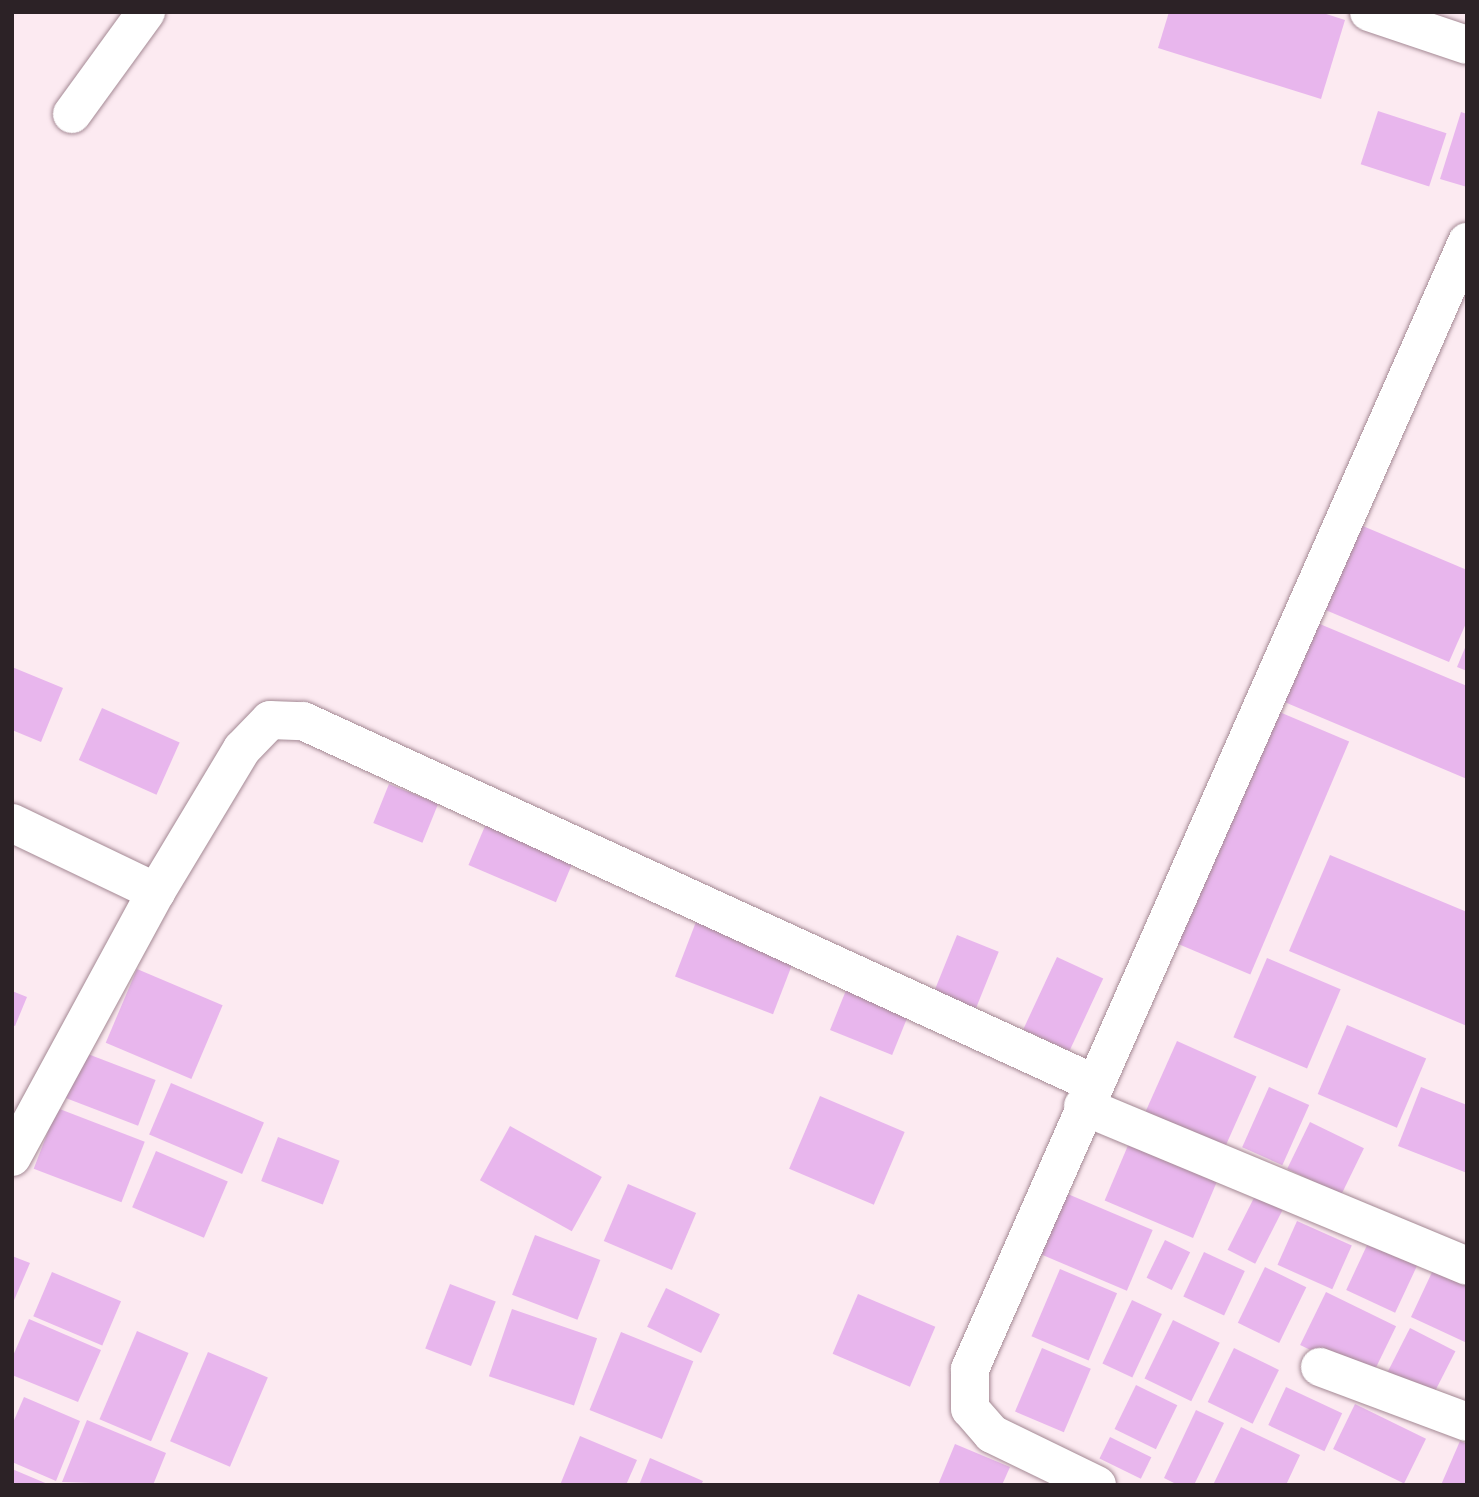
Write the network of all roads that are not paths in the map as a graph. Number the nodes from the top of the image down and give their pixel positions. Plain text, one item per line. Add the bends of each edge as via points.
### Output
1 (146, 12) edge
2 (1369, 12) edge
3 (1467, 45) edge
4 (72, 114) dead end
5 (1467, 242) edge
6 (12, 823) edge
7 (156, 892) junction
8 (1088, 1095) junction
9 (12, 1157) edge
10 (1467, 1266) edge
11 (1320, 1367) dead end
12 (1467, 1422) edge
13 (1097, 1485) edge

1 - 4 street
2 - 3 street
5 - 8 street
6 - 7 street
7 - 8 street via 242,749 270,720 303,721
7 - 9 street
8 - 10 street
8 - 13 street via 970,1369 967,1390 970,1409 992,1434
11 - 12 street

